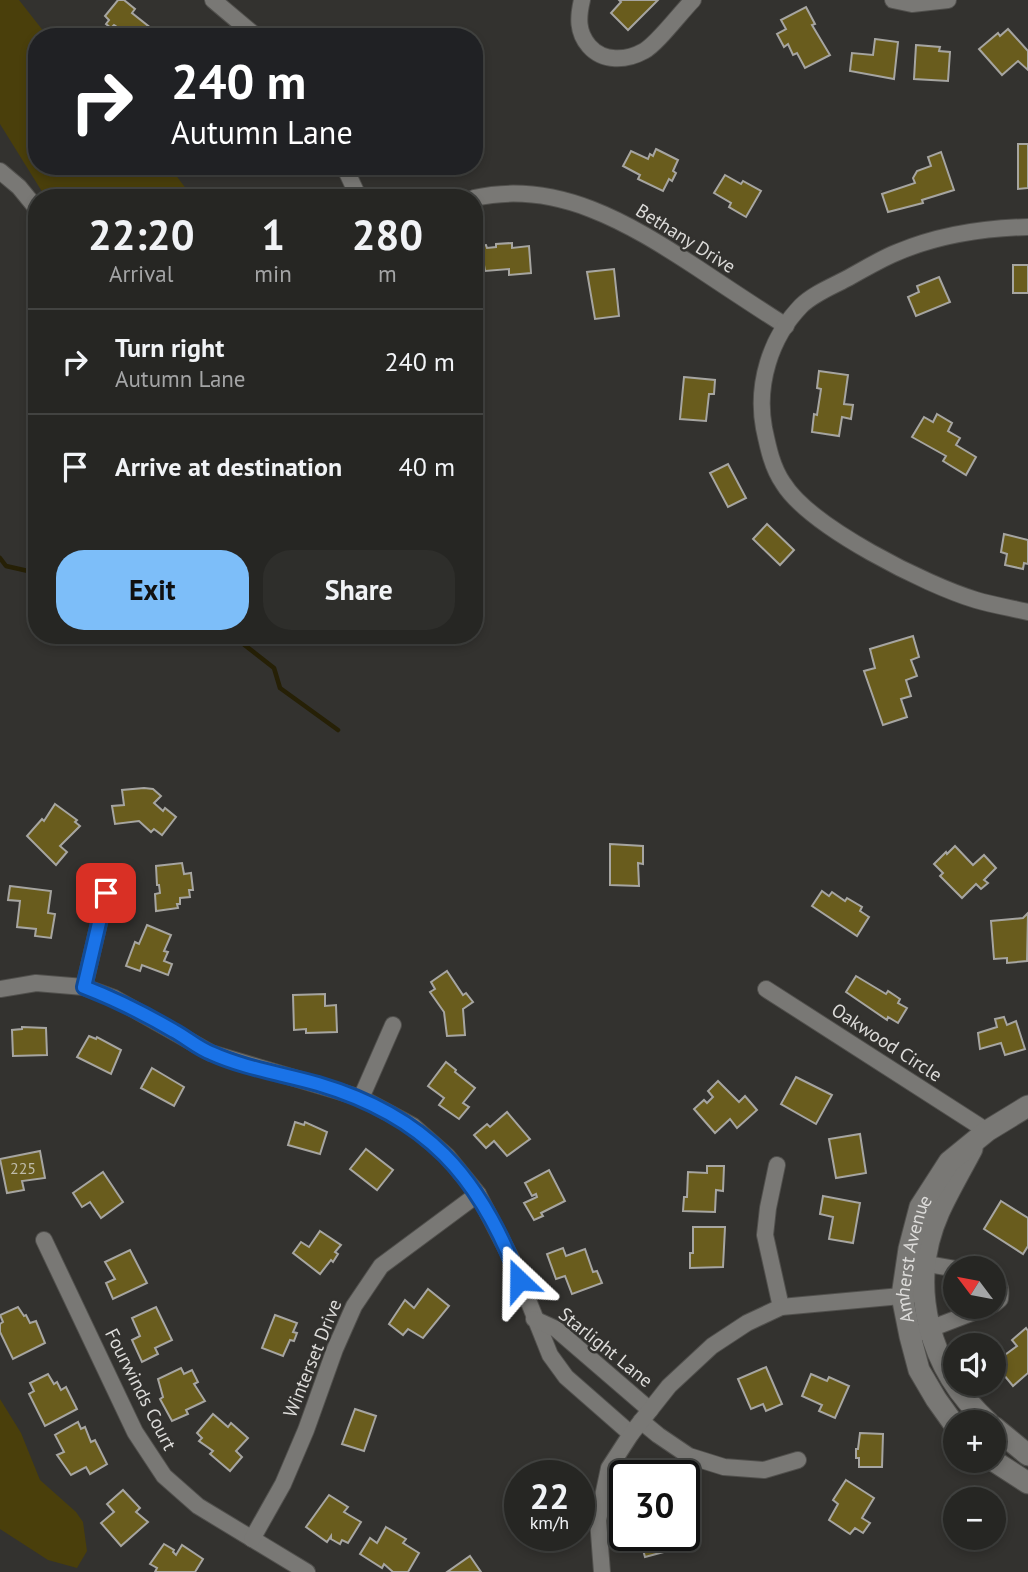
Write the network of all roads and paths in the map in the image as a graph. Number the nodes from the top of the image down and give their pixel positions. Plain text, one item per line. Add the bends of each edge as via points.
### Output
1 (213, 0) edge
2 (582, 0) edge
3 (693, 0) edge
4 (893, 0) edge
5 (948, 0) edge
6 (246, 28) edge
7 (0, 171) edge
8 (483, 196) edge
9 (28, 198) edge
10 (1028, 228) edge
11 (786, 326) junction
12 (1028, 612) edge
13 (106, 893) dead end
14 (84, 987) junction
15 (0, 989) edge
16 (766, 989) dead end
17 (393, 1025) dead end
18 (361, 1098) junction
19 (1028, 1106) edge
20 (981, 1136) junction
21 (777, 1165) dead end
22 (478, 1194) junction
23 (44, 1240) dead end
24 (917, 1262) junction
25 (943, 1267) edge
26 (925, 1294) junction
27 (902, 1296) junction
28 (781, 1307) junction
29 (534, 1319) junction
30 (954, 1320) edge
31 (920, 1333) junction
32 (944, 1410) edge
33 (976, 1410) edge
34 (641, 1422) junction
35 (1006, 1437) edge
36 (1028, 1455) edge
37 (798, 1460) dead end
38 (1006, 1469) edge
39 (1028, 1483) edge
40 (252, 1539) junction
41 (307, 1572) edge
42 (602, 1572) edge

1 - 6 street
2 - 3 street via 578,15 584,39 596,53 614,59 645,51
4 - 5 street via 912,4
7 - 9 street
8 - 11 street, Bethany Drive via 529,193 584,205 642,232
10 - 11 street via 949,235 897,252 819,293
11 - 12 street via 763,377 761,410 771,460 783,485 813,515 847,538 924,579 975,600
13 - 14 street
14 - 15 street, Starlight Lane via 36,983
14 - 18 street, Starlight Lane via 114,998 211,1053
16 - 20 street, Oakwood Circle
17 - 18 street
18 - 22 street, Starlight Lane via 413,1126 447,1156
19 - 20 street, Amherst Avenue
20 - 24 street, Amherst Avenue via 949,1162 920,1208
21 - 28 street via 765,1235
22 - 29 street, Starlight Lane via 512,1260
22 - 40 street, Winterset Drive via 380,1266 354,1306 283,1484
23 - 40 street, Fourwinds Court via 135,1432 164,1476 198,1506
24 - 25 street
24 - 26 street, Amherst Avenue
24 - 27 street, Amherst Avenue
26 - 27 street
26 - 31 street, Amherst Avenue
27 - 28 street
27 - 31 street, Amherst Avenue
28 - 34 street via 712,1346 669,1386
29 - 34 street, Starlight Lane via 556,1329
29 - 34 street, Starlight Lane via 566,1377
30 - 31 street
31 - 32 street, Amherst Avenue via 919,1370
31 - 33 street, Amherst Avenue
34 - 37 street via 690,1456 724,1467 764,1470
34 - 42 street via 609,1468 598,1520
35 - 36 street
38 - 39 street
40 - 41 street, Fourwinds Court

